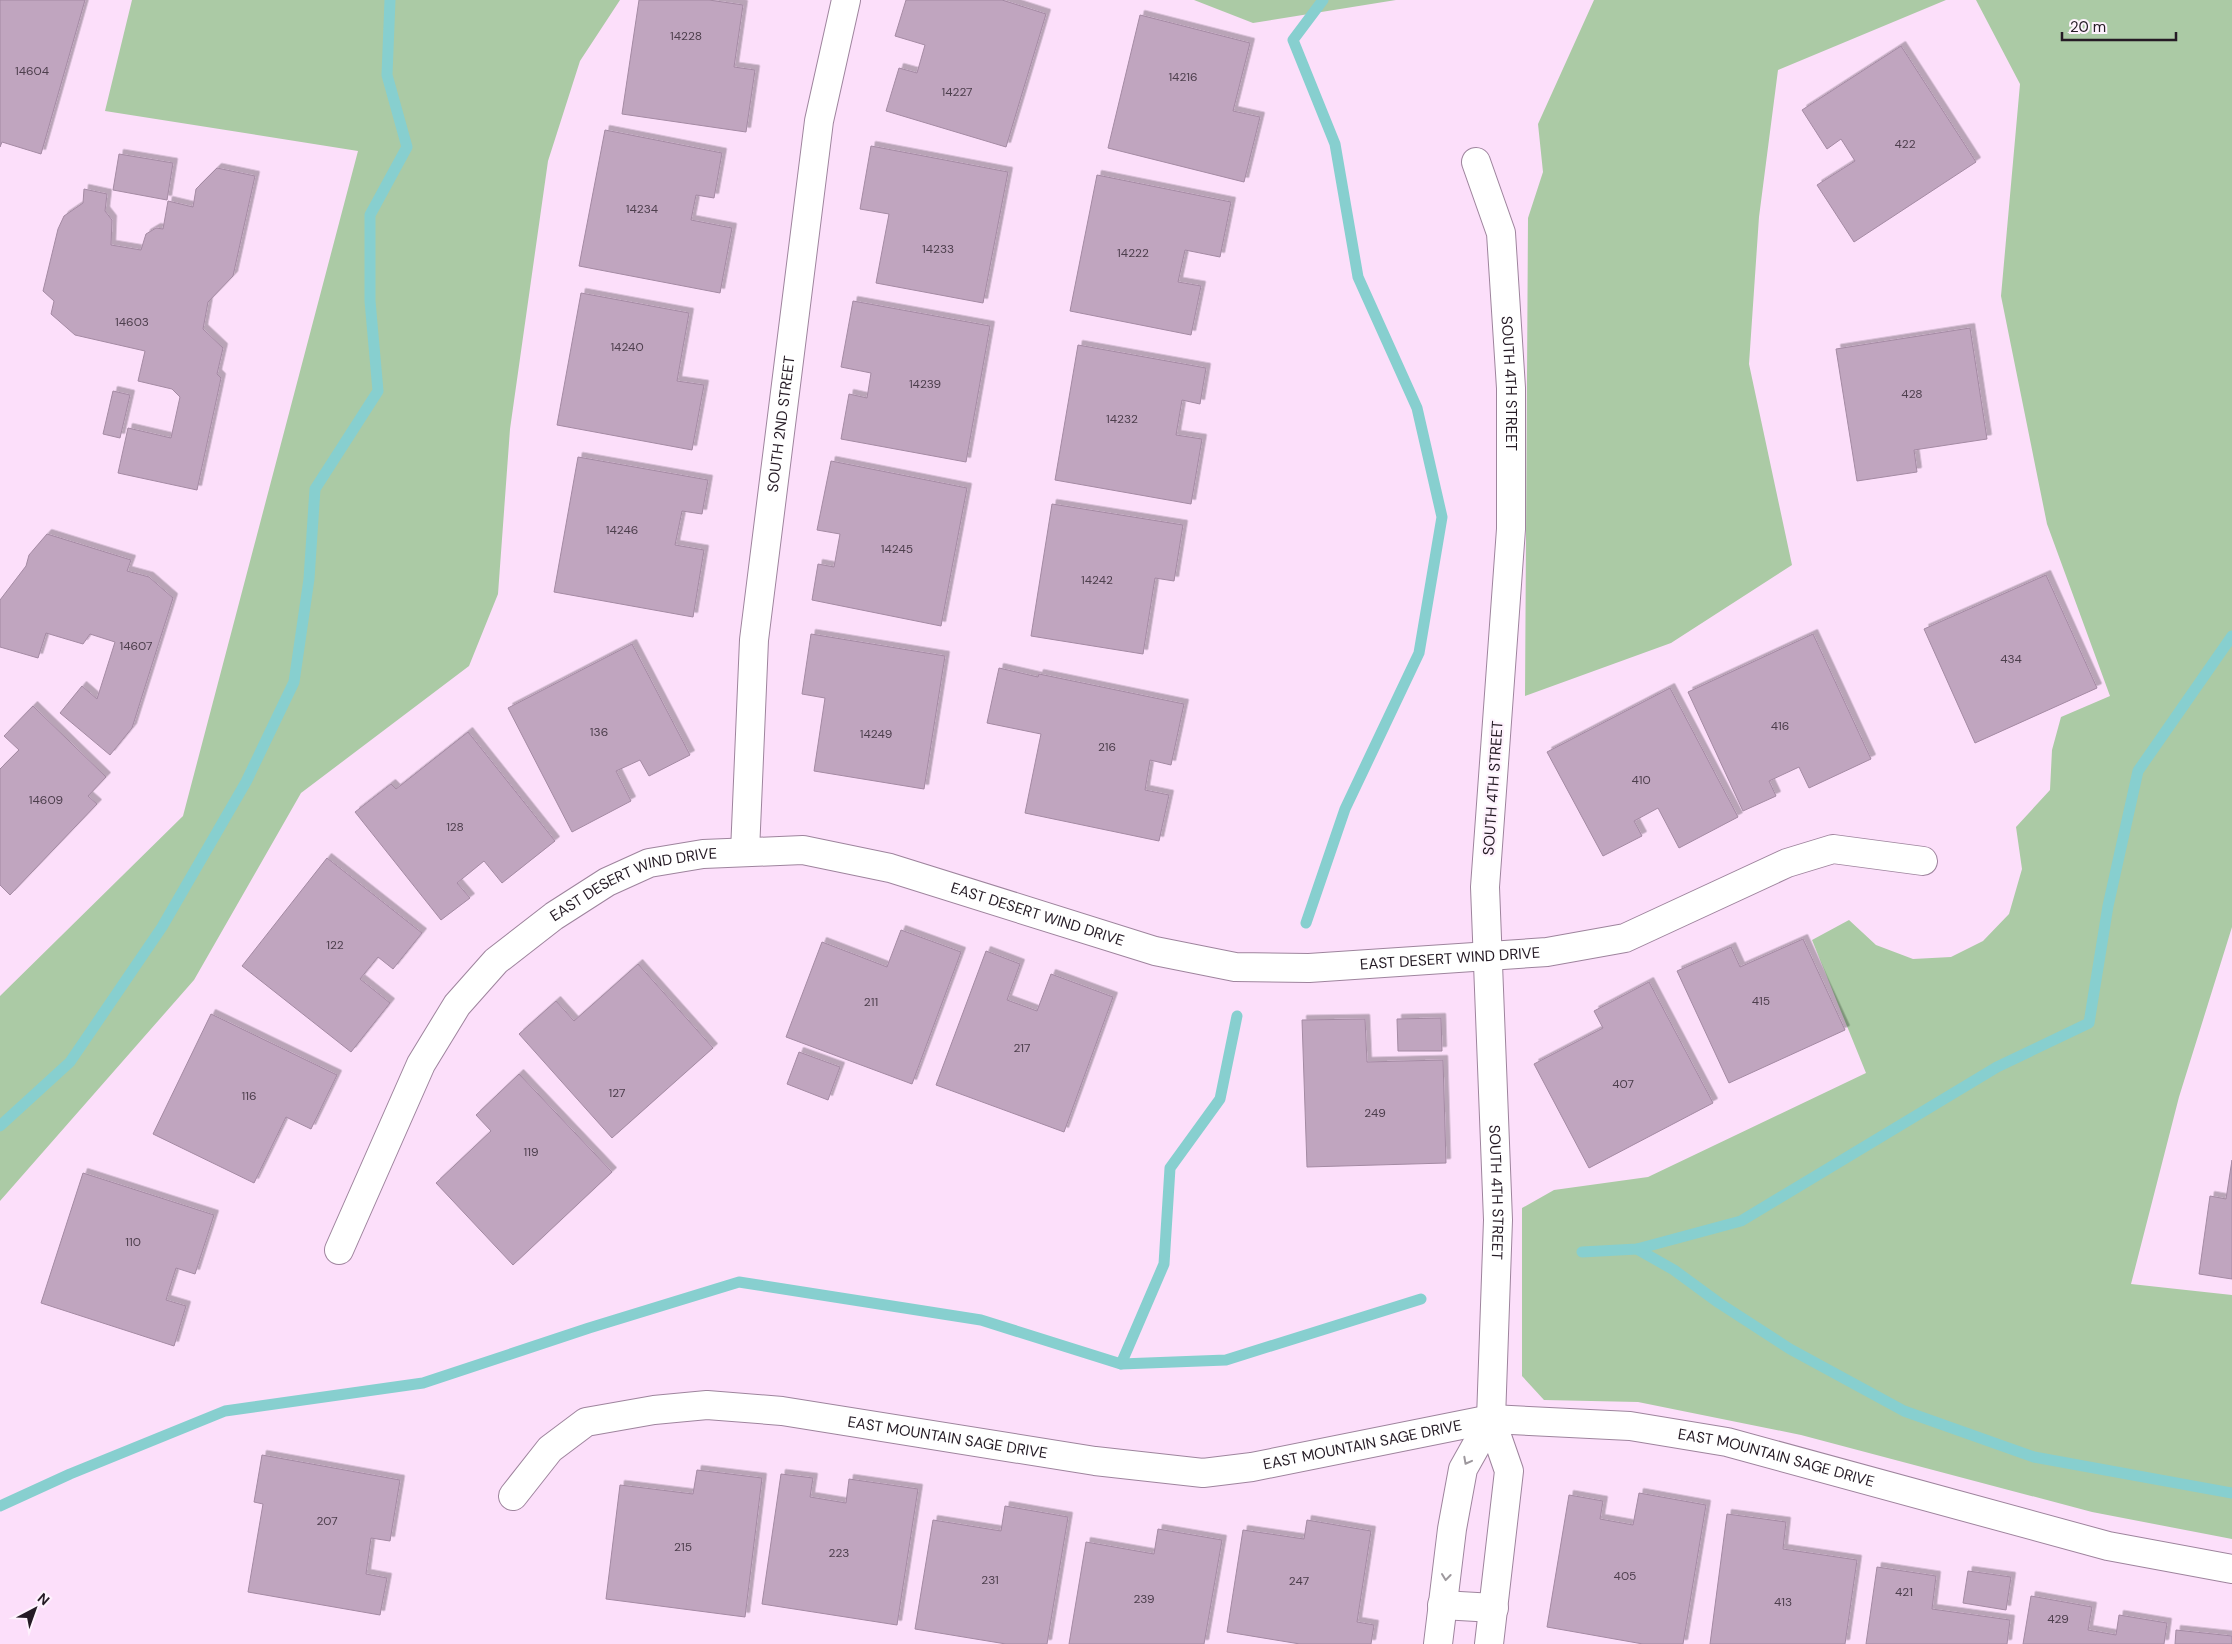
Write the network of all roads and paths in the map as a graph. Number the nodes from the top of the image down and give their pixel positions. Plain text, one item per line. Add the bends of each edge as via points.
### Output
1 (846, 0) edge
2 (1476, 162) dead end
3 (745, 852) junction
4 (1923, 861) dead end
5 (1487, 956) junction
6 (339, 1250) dead end
7 (1491, 1419) junction
8 (513, 1496) dead end
9 (2232, 1569) edge
10 (1442, 1605) junction
11 (1494, 1608) junction
12 (1438, 1644) edge
13 (1489, 1644) edge

1 - 3 street, SOUTH 2ND STREET via 815,150 755,630
2 - 5 street, SOUTH 4TH STREET via 1501,233 1511,388 1511,529 1485,887
3 - 5 street, EAST DESERT WIND DRIVE via 803,850 890,868 1155,951 1235,967 1308,968
3 - 6 street, EAST DESERT WIND DRIVE via 703,854 649,863 607,882 554,916 496,961 457,1005 421,1064
4 - 5 street, EAST DESERT WIND DRIVE via 1833,849 1787,863 1625,938 1547,952
5 - 7 street, SOUTH 4TH STREET via 1498,1220
7 - 8 street, EAST MOUNTAIN SAGE DRIVE via 1252,1468 1203,1473 1095,1461 782,1411 707,1405 586,1422 550,1449
7 - 9 street, EAST MOUNTAIN SAGE DRIVE via 1630,1426 1727,1442 2108,1546
7 -> 10 street, SOUTH 4TH STREET via 1463,1469
7 - 11 street, SOUTH 4TH STREET via 1508,1471
10 - 11 street
10 - 12 street, SOUTH 4TH STREET
11 - 13 street, SOUTH 4TH STREET

